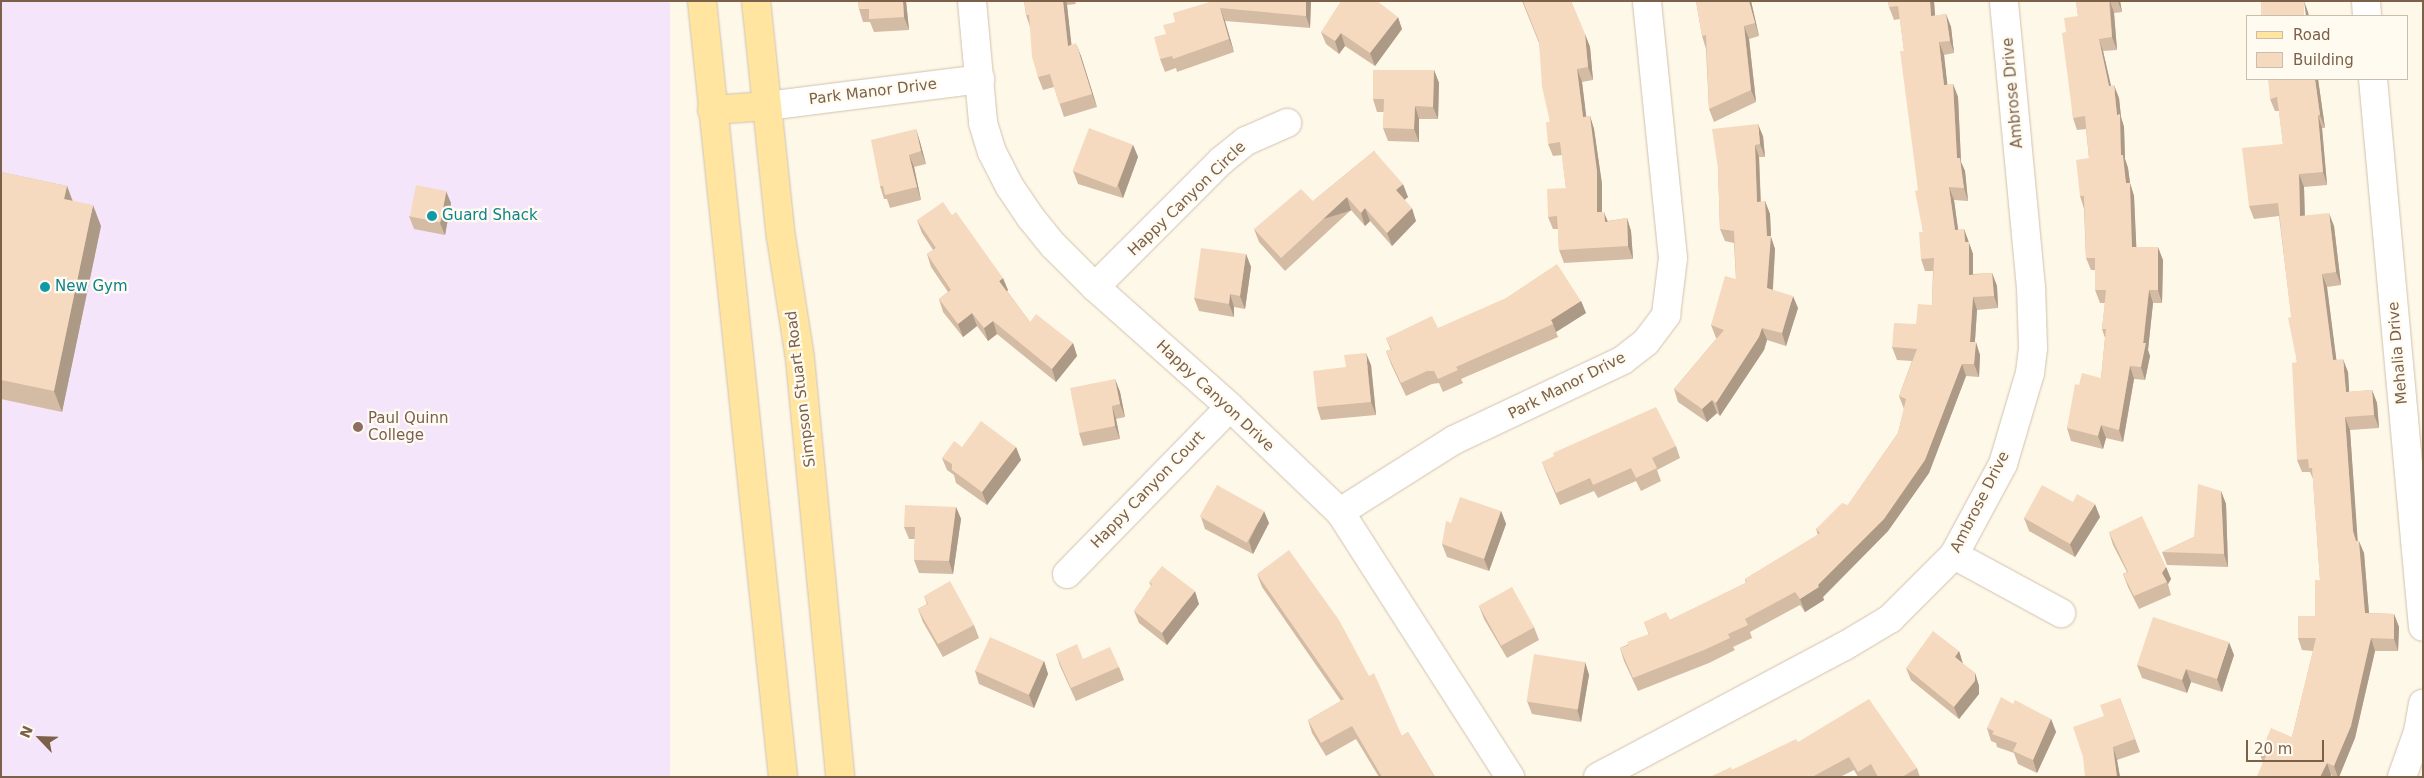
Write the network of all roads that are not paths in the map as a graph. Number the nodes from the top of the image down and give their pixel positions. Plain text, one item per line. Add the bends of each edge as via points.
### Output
1 (702, 1) edge
2 (756, 1) edge
3 (972, 1) edge
4 (1647, 1) edge
5 (2004, 1) edge
6 (2366, 1) edge
7 (2368, 15) edge
8 (980, 79) junction
9 (2373, 80) edge
10 (766, 106) junction
11 (712, 110) junction
12 (1287, 123) dead end
13 (1095, 288) junction
14 (1230, 407) junction
15 (1340, 512) junction
16 (1954, 555) junction
17 (1067, 574) dead end
18 (2061, 613) dead end
19 (2423, 627) edge
20 (2423, 703) edge
21 (783, 777) edge
22 (840, 777) edge
23 (1510, 777) edge
24 (1598, 777) edge
25 (2402, 777) edge

1 - 11 main road
2 - 10 main road, Simpson Stuart Road
3 - 8 street, Happy Canyon Drive
4 - 15 street, Park Manor Drive via 1672,258 1666,315 1646,342 1623,360 1454,440
5 - 16 street, Ambrose Drive via 2032,288 2033,347 2030,373 2003,464
6 - 7 street
8 - 10 street, Park Manor Drive
8 - 13 street, Happy Canyon Drive via 983,124 992,152 1010,187 1054,246
9 - 19 street, Mehalia Drive
10 - 11 main road
10 - 22 main road, Simpson Stuart Road via 800,359
11 - 21 main road
12 - 13 street, Happy Canyon Circle via 1246,141 1221,161
13 - 14 street, Happy Canyon Drive
14 - 15 street, Happy Canyon Drive
14 - 17 street, Happy Canyon Court
15 - 23 street, Happy Canyon Drive
16 - 18 street
16 - 24 street, Ambrose Drive via 1890,619
20 - 25 street via 2418,732

